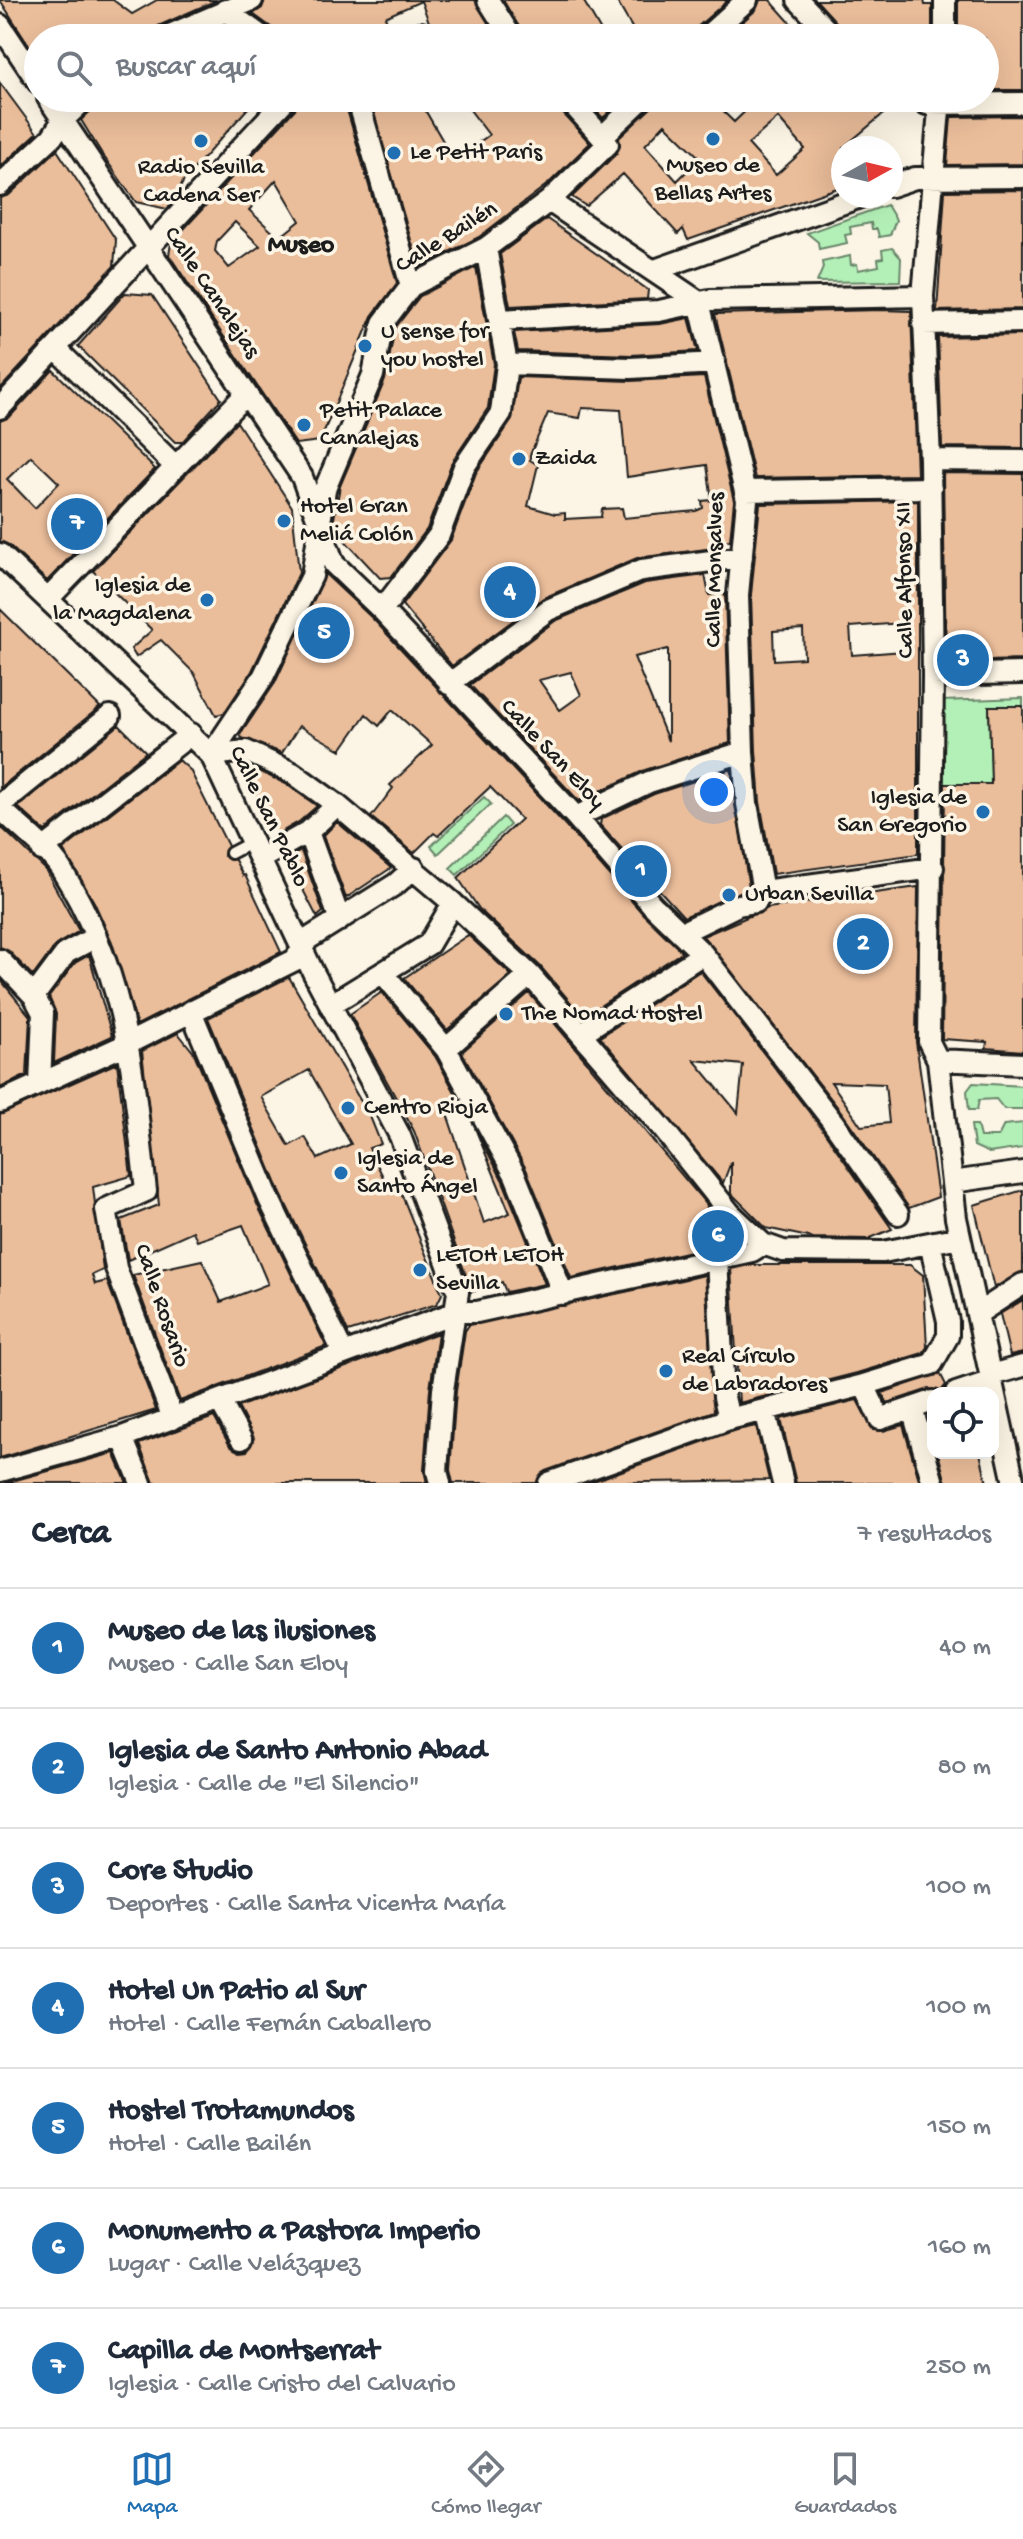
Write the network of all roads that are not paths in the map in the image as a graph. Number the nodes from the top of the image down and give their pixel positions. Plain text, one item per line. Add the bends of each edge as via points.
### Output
1 (252, 0) edge
2 (488, 0) edge
3 (747, 0) edge
4 (798, 0) edge
5 (945, 0) edge
6 (225, 10) junction
7 (194, 24) edge
8 (244, 24) edge
9 (503, 24) edge
10 (720, 24) edge
11 (821, 24) edge
12 (945, 24) edge
13 (0, 25) edge
14 (24, 61) edge
15 (999, 102) edge
16 (1023, 103) edge
17 (58, 112) edge
18 (71, 112) edge
19 (274, 112) edge
20 (361, 112) edge
21 (579, 112) edge
22 (631, 112) edge
23 (938, 112) edge
24 (63, 120) junction
25 (605, 141) junction
26 (1023, 177) edge
27 (931, 178) junction
28 (903, 182) edge
29 (0, 185) edge
30 (549, 201) junction
31 (831, 207) edge
32 (149, 247) junction
33 (486, 248) junction
34 (655, 270) junction
35 (411, 286) junction
36 (923, 296) junction
37 (699, 302) junction
38 (500, 320) junction
39 (1023, 322) edge
40 (923, 324) junction
41 (56, 349) junction
42 (715, 363) junction
43 (507, 364) junction
44 (246, 394) junction
45 (0, 408) edge
46 (930, 460) junction
47 (1023, 461) edge
48 (176, 467) junction
49 (931, 488) junction
50 (746, 491) junction
51 (317, 524) junction
52 (0, 554) edge
53 (742, 557) junction
54 (48, 599) junction
55 (382, 610) junction
56 (1023, 673) edge
57 (933, 675) junction
58 (449, 684) junction
59 (110, 716) dead end
60 (191, 734) junction
61 (743, 752) junction
62 (211, 755) junction
63 (337, 805) junction
64 (0, 806) edge
65 (576, 817) junction
66 (308, 832) junction
67 (42, 850) junction
68 (256, 850) junction
69 (231, 853) dead end
70 (414, 868) junction
71 (933, 868) junction
72 (763, 891) junction
73 (453, 903) junction
74 (340, 920) junction
75 (681, 933) junction
76 (96, 937) junction
77 (302, 947) junction
78 (703, 954) junction
79 (0, 960) edge
80 (383, 973) junction
81 (530, 975) junction
82 (34, 996) junction
83 (330, 1005) junction
84 (191, 1011) junction
85 (582, 1033) junction
86 (129, 1043) junction
87 (446, 1049) junction
88 (938, 1060) junction
89 (1023, 1064) edge
90 (40, 1084) junction
91 (0, 1102) edge
92 (1023, 1172) edge
93 (952, 1182) junction
94 (898, 1214) dead end
95 (960, 1237) junction
96 (930, 1243) junction
97 (763, 1244) junction
98 (717, 1258) junction
99 (1023, 1284) edge
100 (563, 1294) junction
101 (456, 1312) junction
102 (977, 1314) junction
103 (344, 1354) junction
104 (1023, 1366) edge
105 (992, 1378) junction
106 (864, 1385) junction
107 (970, 1387) edge
108 (220, 1401) junction
109 (927, 1403) edge
110 (912, 1408) junction
111 (765, 1410) junction
112 (173, 1419) junction
113 (729, 1419) junction
114 (122, 1437) junction
115 (241, 1439) dead end
116 (0, 1471) edge
117 (557, 1481) edge
118 (779, 1482) edge
119 (141, 1483) edge
120 (440, 1483) edge
121 (933, 1483) edge
122 (1014, 1483) edge

1 - 6 street
2 - 9 street
3 - 10 street
4 - 11 street
5 - 12 street
6 - 7 street
6 - 8 street
13 - 14 street
15 - 16 street
17 - 24 street, Calle Canalejas
18 - 24 street
19 - 32 street
20 - 35 street
21 - 25 street
22 - 25 street, Calle Bailén
23 - 27 street, Calle Alfonso XII
24 - 29 street
24 - 32 street, Calle Canalejas
25 - 30 street, Calle Bailén
26 - 27 street
27 - 28 street
27 - 36 street, Calle Alfonso XII
30 - 33 street, Calle Bailén
30 - 34 street
31 - 34 street
32 - 41 street
32 - 44 street, Calle Canalejas
33 - 35 street, Calle Bailén
33 - 38 street
34 - 37 street
35 - 51 street, Calle Bailén via 383,323 373,375 325,489
36 - 37 street
36 - 40 street, Calle Alfonso XII
37 - 38 street via 659,311
37 - 42 street, Calle Monsalves
38 - 43 street
39 - 40 street
40 - 46 street, Calle Alfonso XII
41 - 45 street
41 - 48 street
42 - 43 street via 631,368
42 - 50 street, Calle Monsalves
43 - 55 street via 501,413 464,467 439,535
44 - 48 street
44 - 51 street, Calle Canalejas via 302,477
46 - 47 street
46 - 49 street, Calle Alfonso XII
48 - 54 street
49 - 50 street
49 - 57 street, Calle Alfonso XII
50 - 53 street, Calle Monsalves
51 - 55 street, Calle San Eloy via 334,564
51 - 62 street, Calle Bailén via 312,576 263,677
52 - 54 street, Calle San Pablo
53 - 58 street via 642,570 548,610
53 - 61 street, Calle Monsalves via 738,595
54 - 60 street, Calle San Pablo
55 - 58 street, Calle San Eloy
56 - 57 street
57 - 71 street, Calle Alfonso XII
58 - 65 street, Calle San Eloy via 532,778
59 - 64 street
60 - 62 street, Calle San Pablo
60 - 67 street
61 - 65 street via 626,792
61 - 72 street, Calle Monsalves
62 - 63 street via 246,751 293,773
62 - 68 street, Calle San Pablo
63 - 66 street
63 - 70 street
64 - 67 street
65 - 75 street, Calle San Eloy
66 - 68 street
66 - 74 street
67 - 76 street via 59,866
68 - 69 lane
68 - 77 street, Calle San Pablo
70 - 73 street
70 - 74 street
71 - 72 street
71 - 88 street, Calle Alfonso XII via 929,1042
72 - 75 street via 756,902 738,905
73 - 80 street via 429,944
73 - 81 street
74 - 77 street
75 - 78 street, Calle San Eloy
76 - 82 street via 66,953
76 - 86 street via 111,969
77 - 83 street, Calle San Pablo
77 - 84 street via 295,960
78 - 85 street
78 - 94 street, Calle San Eloy via 766,1045 833,1122
79 - 82 street
80 - 83 street
80 - 87 street
81 - 85 street
81 - 87 street
82 - 90 street via 43,1013
83 - 101 street, Calle San Pablo via 400,1136 458,1292
84 - 86 street
84 - 103 street via 269,1199
85 - 97 street via 730,1213
86 - 90 street
86 - 112 street, Calle Rosario via 146,1191 106,1209 116,1268
87 - 100 street via 515,1175
88 - 89 street
88 - 93 street, Calle Alfonso XII
90 - 91 street
92 - 93 street
93 - 95 street, Calle Alfonso XII
95 - 96 street
95 - 102 street, Calle Alfonso XII
96 - 97 street via 883,1252 783,1251
96 - 106 street via 948,1321 942,1349 932,1364
97 - 98 street
98 - 100 street
98 - 113 street
99 - 102 street
100 - 101 street
101 - 103 street
101 - 120 street, Calle San Pablo via 443,1390
102 - 105 street, Calle Alfonso XII
103 - 108 street
104 - 105 street
105 - 107 street
105 - 122 street, Calle Alfonso XII
106 - 110 street via 880,1419
106 - 111 street
108 - 112 street
108 - 115 street
109 - 110 street
110 - 121 street
111 - 113 street
111 - 118 street
112 - 114 street
113 - 117 street
114 - 116 street
114 - 119 street

